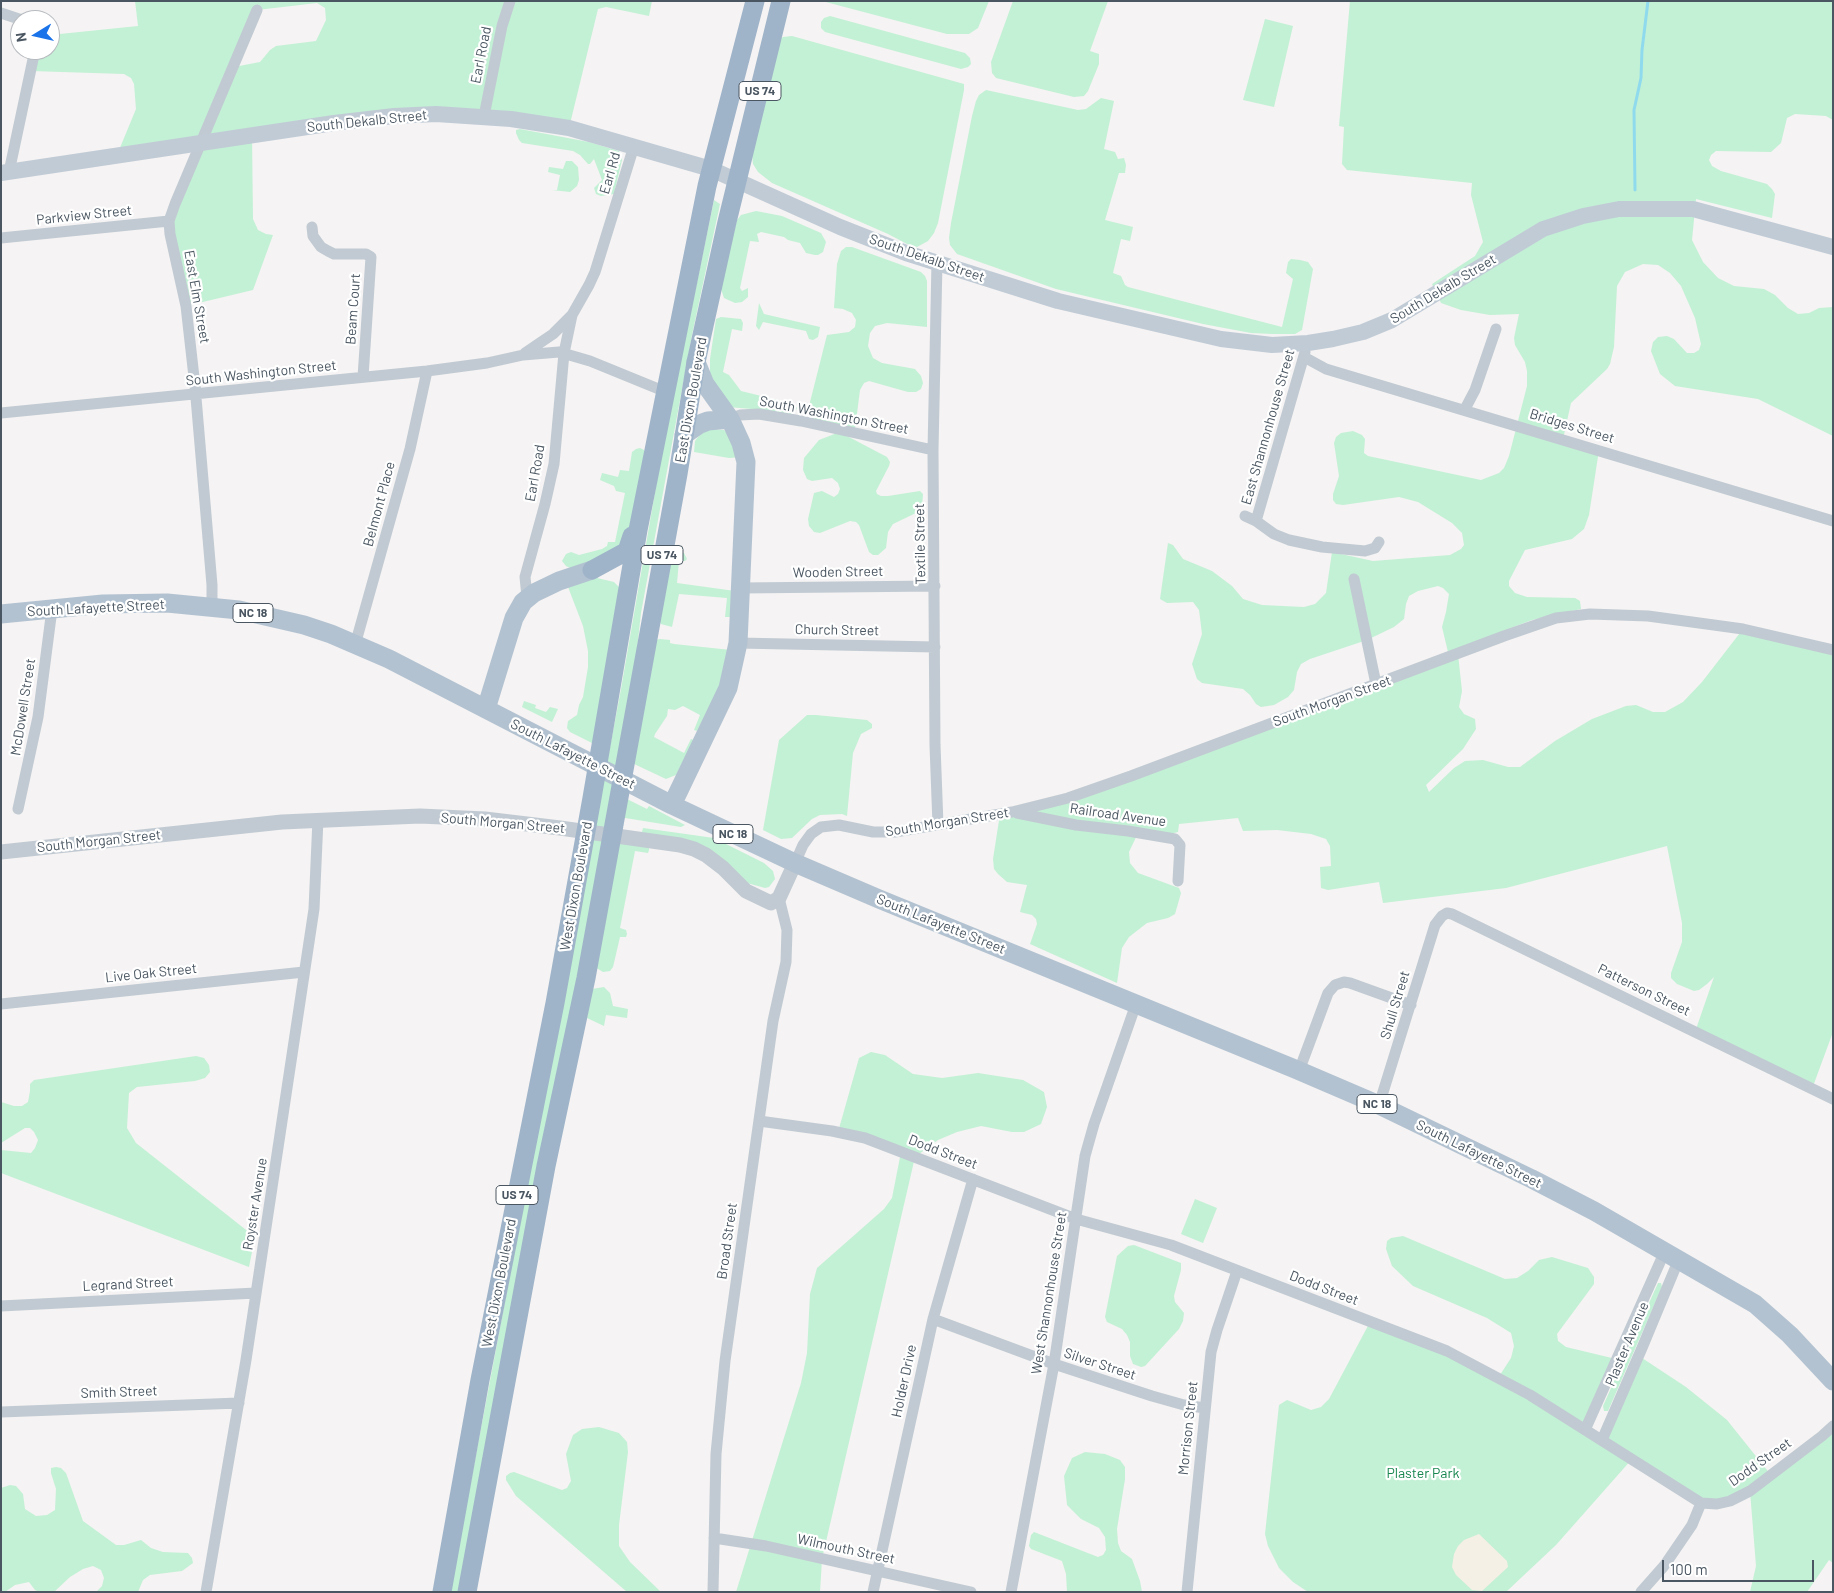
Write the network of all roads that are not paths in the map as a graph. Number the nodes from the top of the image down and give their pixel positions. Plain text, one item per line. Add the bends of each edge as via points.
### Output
1 (510, 1) edge
2 (755, 1) edge
3 (781, 1) edge
4 (257, 10) dead end
5 (33, 60) edge
6 (484, 116) junction
7 (202, 143) junction
8 (634, 146) junction
9 (711, 169) junction
10 (5, 173) edge
11 (738, 180) junction
12 (169, 221) junction
13 (312, 227) dead end
14 (1, 238) edge
15 (1833, 246) edge
16 (937, 262) junction
17 (572, 315) junction
18 (1496, 329) dead end
19 (1306, 350) junction
20 (564, 352) junction
21 (523, 355) junction
22 (696, 362) junction
23 (427, 371) junction
24 (363, 377) junction
25 (666, 392) junction
26 (196, 395) junction
27 (1464, 409) junction
28 (1, 413) edge
29 (730, 419) junction
30 (684, 436) junction
31 (934, 450) junction
32 (1833, 521) edge
33 (638, 530) junction
34 (1379, 542) dead end
35 (592, 570) junction
36 (1354, 579) dead end
37 (628, 584) junction
38 (935, 586) junction
39 (741, 588) junction
40 (528, 597) junction
41 (212, 606) junction
42 (52, 609) junction
43 (1, 614) edge
44 (738, 643) junction
45 (356, 645) junction
46 (936, 647) junction
47 (1833, 650) edge
48 (1376, 684) junction
49 (486, 710) junction
50 (592, 798) joint
51 (666, 802) junction
52 (617, 803) joint
53 (18, 809) dead end
54 (1012, 812) junction
55 (318, 819) junction
56 (938, 825) junction
57 (1, 852) edge
58 (795, 863) junction
59 (1178, 881) dead end
60 (779, 898) junction
61 (1442, 916) joint
62 (304, 972) junction
63 (1, 1004) edge
64 (1136, 1004) junction
65 (1411, 1006) junction
66 (1299, 1071) junction
67 (1833, 1099) edge
68 (1379, 1105) junction
69 (759, 1120) junction
70 (972, 1179) junction
71 (1076, 1218) junction
72 (1672, 1255) junction
73 (1237, 1271) junction
74 (256, 1293) junction
75 (1, 1306) edge
76 (933, 1319) junction
77 (1054, 1364) junction
78 (1833, 1381) edge
79 (239, 1403) junction
80 (1205, 1408) junction
81 (1, 1412) edge
82 (1833, 1426) edge
83 (1585, 1430) junction
84 (1602, 1440) junction
85 (1701, 1502) junction
86 (714, 1538) junction
87 (877, 1571) junction
88 (206, 1592) edge
89 (442, 1592) edge
90 (467, 1592) edge
91 (713, 1592) edge
92 (873, 1592) edge
93 (971, 1592) edge
94 (1012, 1592) edge
95 (1187, 1592) edge
96 (1641, 1592) edge

1 - 6 street, Earl Road
2 - 9 highway, East Dixon Boulevard / US 74
3 - 11 highway, East Dixon Boulevard / US 74
4 - 7 street, East Elm Street
5 - 10 street
6 - 7 main road, South Dekalb Street via 394,116
6 - 8 main road, South Dekalb Street via 569,128
7 - 10 main road, South Dekalb Street
7 - 12 street, East Elm Street
8 - 9 main road, South Dekalb Street
8 - 17 street, Earl Rd via 594,272
9 - 11 main road, South Dekalb Street
9 - 25 highway, East Dixon Boulevard / US 74
11 - 16 main road, South Dekalb Street via 840,227
11 - 22 highway, East Dixon Boulevard / US 74
12 - 14 street, Parkview Street
12 - 26 street, East Elm Street via 186,306
13 - 24 street, Beam Court via 313,236 328,251 334,254 366,254 371,258
15 - 19 main road, South Dekalb Street via 1693,209 1619,209 1583,216 1543,229 1392,320
16 - 19 main road, South Dekalb Street via 1058,301 1221,339
16 - 31 street, Textile Street
17 - 20 street
17 - 21 street, South Washington Street via 553,334
18 - 27 street via 1475,390
19 - 27 street, Bridges Street via 1326,369
19 - 34 street, East Shannonhouse Street via 1251,518 1274,534 1322,547 1365,551 1375,548
20 - 21 street, South Washington Street
20 - 25 street, South Washington Street
20 - 40 street, Earl Road via 554,464 525,577
21 - 23 street, South Washington Street
22 - 29 main road via 705,384
22 - 30 highway, East Dixon Boulevard / US 74
23 - 24 street, South Washington Street
23 - 45 street, Belmont Place via 410,449
24 - 26 street, South Washington Street
25 - 33 highway, East Dixon Boulevard / US 74
26 - 28 street, South Washington Street
26 - 41 street, East Elm Street
27 - 32 street, Bridges Street
29 - 30 main road via 708,421
29 - 31 street, South Washington Street via 759,414
29 - 39 main road via 741,442 747,471
30 - 52 highway, East Dixon Boulevard / US 74
31 - 38 street, Textile Street
33 - 35 highway via 632,534 628,551
33 - 37 highway, East Dixon Boulevard / US 74
35 - 37 highway via 608,571
35 - 40 main road via 559,581
36 - 48 street
37 - 50 highway, East Dixon Boulevard / US 74
38 - 39 street, Wooden Street
38 - 46 street, Textile Street
39 - 44 main road
40 - 49 main road via 514,618
41 - 42 main road, South Lafayette Street / NC 18 via 136,603
41 - 45 main road, South Lafayette Street / NC 18 via 304,625
42 - 43 main road, South Lafayette Street / NC 18
42 - 53 street, McDowell Street via 38,716
44 - 46 street, Church Street
44 - 51 main road via 728,688
45 - 49 main road, South Lafayette Street / NC 18
46 - 56 street, Textile Street
47 - 48 street, South Morgan Street via 1743,629 1648,616 1590,614 1542,622
48 - 54 street, South Morgan Street via 1068,798
49 - 51 main road, South Lafayette Street / NC 18
50 - 89 highway, West Dixon Boulevard / US 74
51 - 58 main road, South Lafayette Street / NC 18
52 - 90 highway, West Dixon Boulevard / US 74
54 - 56 street, South Morgan Street
54 - 59 street, Railroad Avenue via 1175,839 1180,845
55 - 57 street, South Morgan Street
55 - 60 street, South Morgan Street via 420,816 485,819 638,839 694,849 706,855 754,896 771,903
55 - 62 street, Royster Avenue via 314,909
56 - 58 street, South Morgan Street via 885,833 839,824 825,826 811,834
58 - 60 street, South Morgan Street
58 - 64 main road, South Lafayette Street / NC 18
60 - 69 street, Broad Street via 788,942
61 - 65 street, Shull Street via 1435,925
61 - 67 street, Patterson Street via 1452,914
62 - 63 street, Live Oak Street
62 - 74 street, Royster Avenue
64 - 66 main road, South Lafayette Street / NC 18
64 - 71 street, West Shannonhouse Street via 1085,1156
65 - 66 street via 1350,983 1335,985 1328,994
65 - 68 street, Shull Street
66 - 68 main road, South Lafayette Street / NC 18
68 - 72 main road, South Lafayette Street / NC 18 via 1532,1179
69 - 70 street, Dodd Street via 865,1138
69 - 86 street, Broad Street via 724,1370 716,1454
70 - 71 street, Dodd Street
70 - 76 street, Holder Drive
71 - 73 street, Dodd Street via 1171,1245
71 - 77 street, West Shannonhouse Street
72 - 78 main road, South Lafayette Street / NC 18 via 1755,1304 1790,1335
72 - 83 street, Plaster Avenue
72 - 84 street, Plaster Avenue via 1642,1348
73 - 80 street, Morrison Street via 1211,1352
73 - 83 street, Dodd Street via 1447,1351 1530,1395
74 - 75 street, Legrand Street
74 - 79 street, Royster Avenue
76 - 77 street, Silver Street
76 - 87 street, Holder Drive
77 - 80 street, Silver Street via 1170,1402
77 - 94 street, West Shannonhouse Street
79 - 81 street, Smith Street
79 - 88 street, Royster Avenue
80 - 95 street, Morrison Street
82 - 85 street, Dodd Street via 1750,1490 1717,1504
83 - 84 street, Dodd Street
84 - 85 street, Dodd Street
85 - 96 street via 1692,1525
86 - 87 street, Wilmouth Street
86 - 91 street, Broad Street
87 - 92 street, Holder Drive
87 - 93 street, Wilmouth Street

